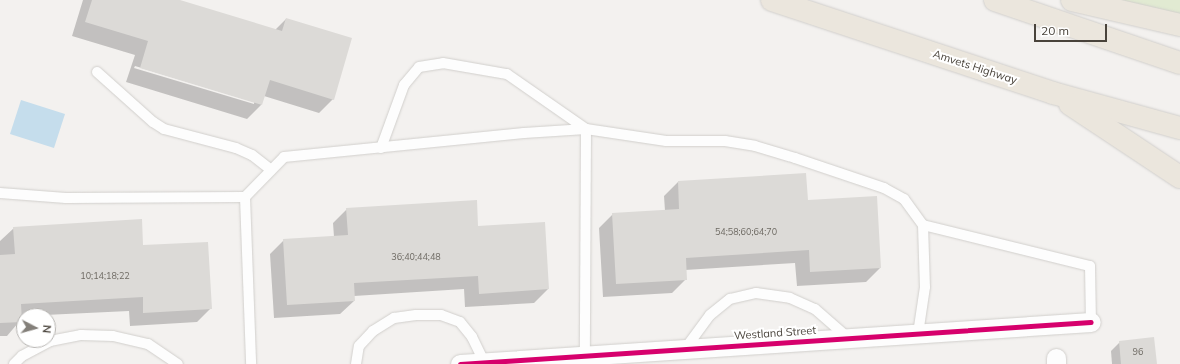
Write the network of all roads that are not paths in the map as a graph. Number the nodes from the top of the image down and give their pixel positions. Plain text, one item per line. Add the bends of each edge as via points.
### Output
1 (772, 0) edge
2 (995, 0) edge
3 (1072, 0) edge
4 (1180, 25) edge
5 (1180, 63) edge
6 (97, 72) dead end
7 (1053, 93) junction
8 (1180, 128) edge
9 (586, 129) junction
10 (381, 148) junction
11 (272, 170) junction
12 (1180, 177) edge
13 (0, 193) edge
14 (245, 197) junction
15 (923, 225) junction
16 (1091, 322) joint
17 (918, 334) junction
18 (849, 338) junction
19 (675, 354) edge
20 (585, 357) junction
21 (484, 362) junction
22 (14, 364) edge
23 (178, 364) edge
24 (251, 364) edge
25 (356, 364) edge
26 (460, 364) edge

1 - 7 highway, Amvets Highway
2 - 5 highway
3 - 4 highway
6 - 11 lane via 164,129 236,148 252,155
7 - 8 highway, Amvets Highway
7 - 12 highway
9 - 10 lane
9 - 10 lane via 507,74 443,63 419,67 404,85
9 - 15 lane via 666,141 725,141 755,146 884,188 904,199
9 - 20 lane
10 - 11 lane via 284,157
11 - 14 lane
13 - 14 lane via 66,198
14 - 24 lane
15 - 16 lane via 1090,266
15 - 17 lane via 925,287
16 - 17 street, Westland Street
17 - 18 street, Westland Street
18 - 19 street, Westland Street
18 - 19 lane via 815,310 790,298 756,293 730,299 710,314
19 - 20 street, Westland Street
20 - 21 street, Westland Street via 571,355
21 - 25 lane via 472,337 460,322 441,315 422,315 394,318 373,331 359,346
21 - 26 street, Westland Street
22 - 23 lane via 22,356 50,341 81,335 113,336 148,344

